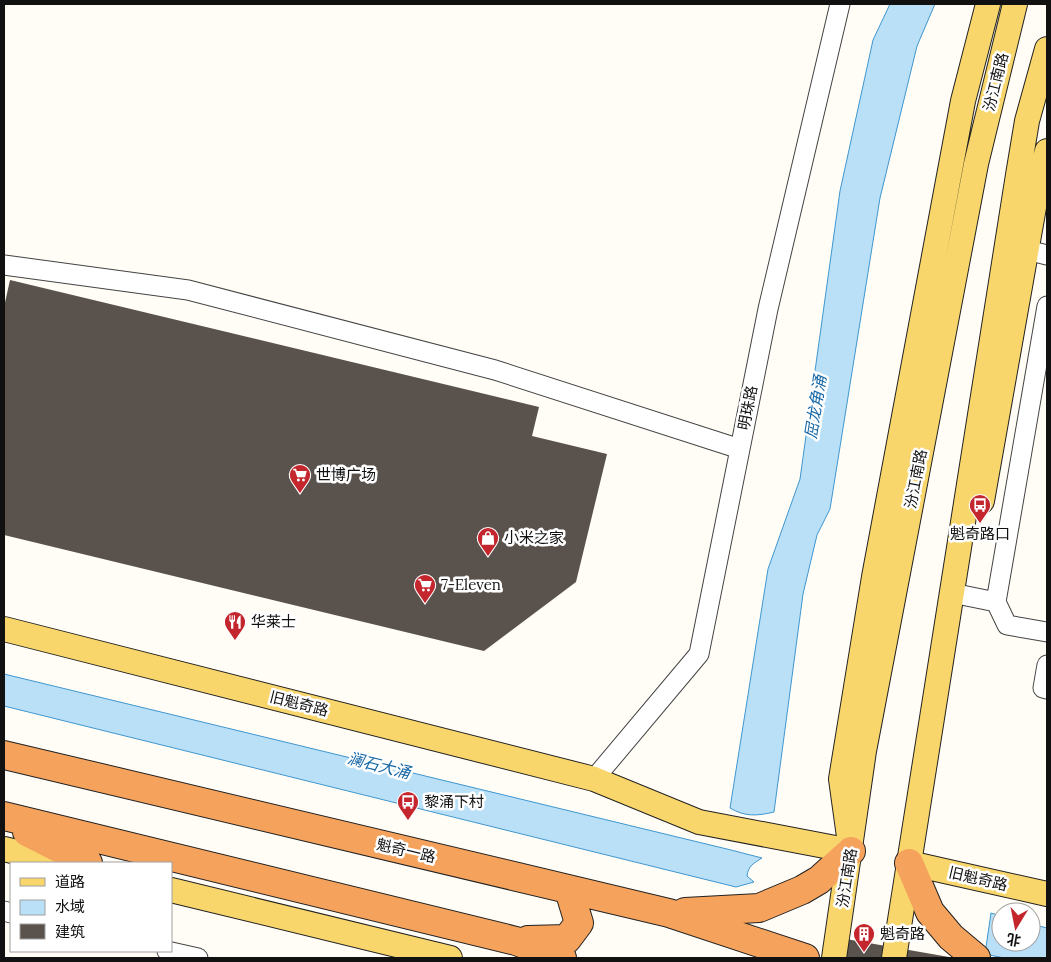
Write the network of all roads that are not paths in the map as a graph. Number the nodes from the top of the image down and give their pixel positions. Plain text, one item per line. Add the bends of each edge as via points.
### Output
1 (840, 4) edge
2 (988, 4) edge
3 (1015, 4) edge
4 (1047, 49) edge
5 (1047, 150) edge
6 (1035, 178) edge
7 (1037, 252) edge
8 (4, 265) edge
9 (1047, 306) edge
10 (740, 449) junction
11 (952, 593) junction
12 (996, 602) junction
13 (4, 629) edge
14 (1047, 632) edge
15 (1047, 665) edge
16 (1047, 688) edge
17 (4, 755) edge
18 (594, 779) junction
19 (4, 816) edge
20 (4, 820) edge
21 (4, 849) edge
22 (851, 851) junction
23 (58, 862) edge
24 (86, 862) edge
25 (909, 863) junction
26 (172, 890) edge
27 (569, 890) junction
28 (1047, 894) edge
29 (669, 913) junction
30 (516, 941) junction
31 (389, 951) edge
32 (171, 952) edge
33 (198, 958) edge
34 (450, 958) edge
35 (562, 958) edge
36 (805, 958) edge
37 (834, 958) edge
38 (894, 958) edge
39 (976, 958) edge

1 - 10 street, 明珠路 via 768,309
2 - 22 main road via 963,101 874,577 842,770
3 - 22 main road, 汾江南路 via 976,164 864,750
4 - 6 main road via 1028,121
5 - 6 main road
6 - 7 main road
6 - 11 main road
7 - 11 main road via 983,498
8 - 10 street via 188,290 495,370
9 - 12 street
10 - 18 street, 明珠路 via 699,654
11 - 12 street
11 - 25 main road
12 - 14 street via 1007,625
13 - 18 main road, 旧魁奇路
15 - 16 street via 1043,688
17 - 27 highway, 魁奇一路
18 - 22 main road, 旧魁奇路 via 699,822
19 - 30 highway
20 - 24 highway
21 - 23 main road
22 - 29 highway via 819,880 759,908
22 - 37 main road, 汾江南路
25 - 28 main road, 旧魁奇路
25 - 38 main road
25 - 39 highway via 930,912 951,937
26 - 31 main road
27 - 29 highway, 魁奇一路
27 - 30 highway via 580,923 567,939
29 - 36 highway, 魁奇一路
30 - 35 highway
31 - 34 main road
32 - 33 street

